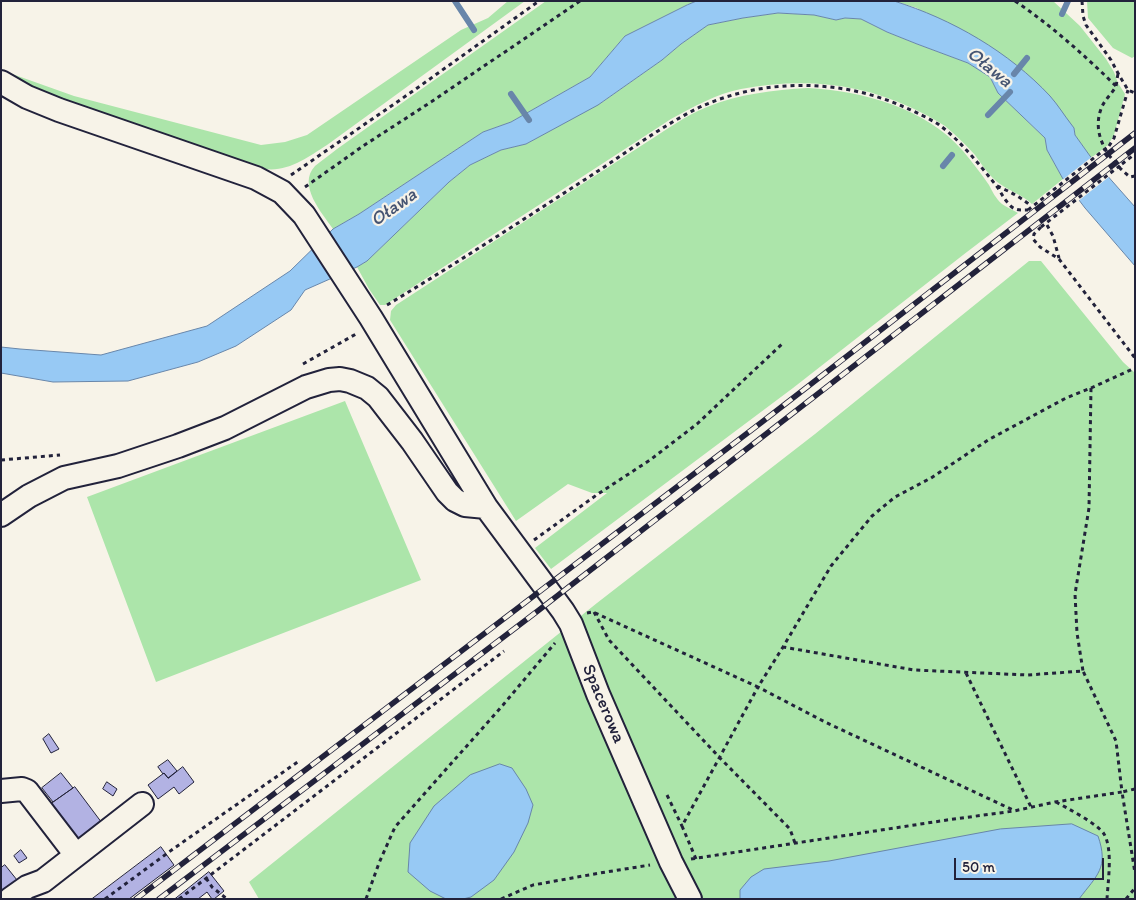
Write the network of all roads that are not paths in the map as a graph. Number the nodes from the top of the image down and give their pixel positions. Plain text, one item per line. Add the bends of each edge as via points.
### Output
1 (1, 82) edge
2 (491, 514) junction
3 (1, 515) edge
4 (1, 791) edge
5 (142, 804) dead end
6 (76, 855) junction
7 (10, 899) edge
8 (690, 899) edge

1 - 2 street, Spacerowa via 59,110 292,190 304,216 370,316
2 - 3 street via 466,505 447,492 378,397 367,388 340,379 306,387 225,428 178,446 118,466 64,478 28,496
2 - 8 street, Spacerowa via 571,624 598,694
4 - 6 street via 27,791
5 - 6 street
6 - 7 street via 43,881

